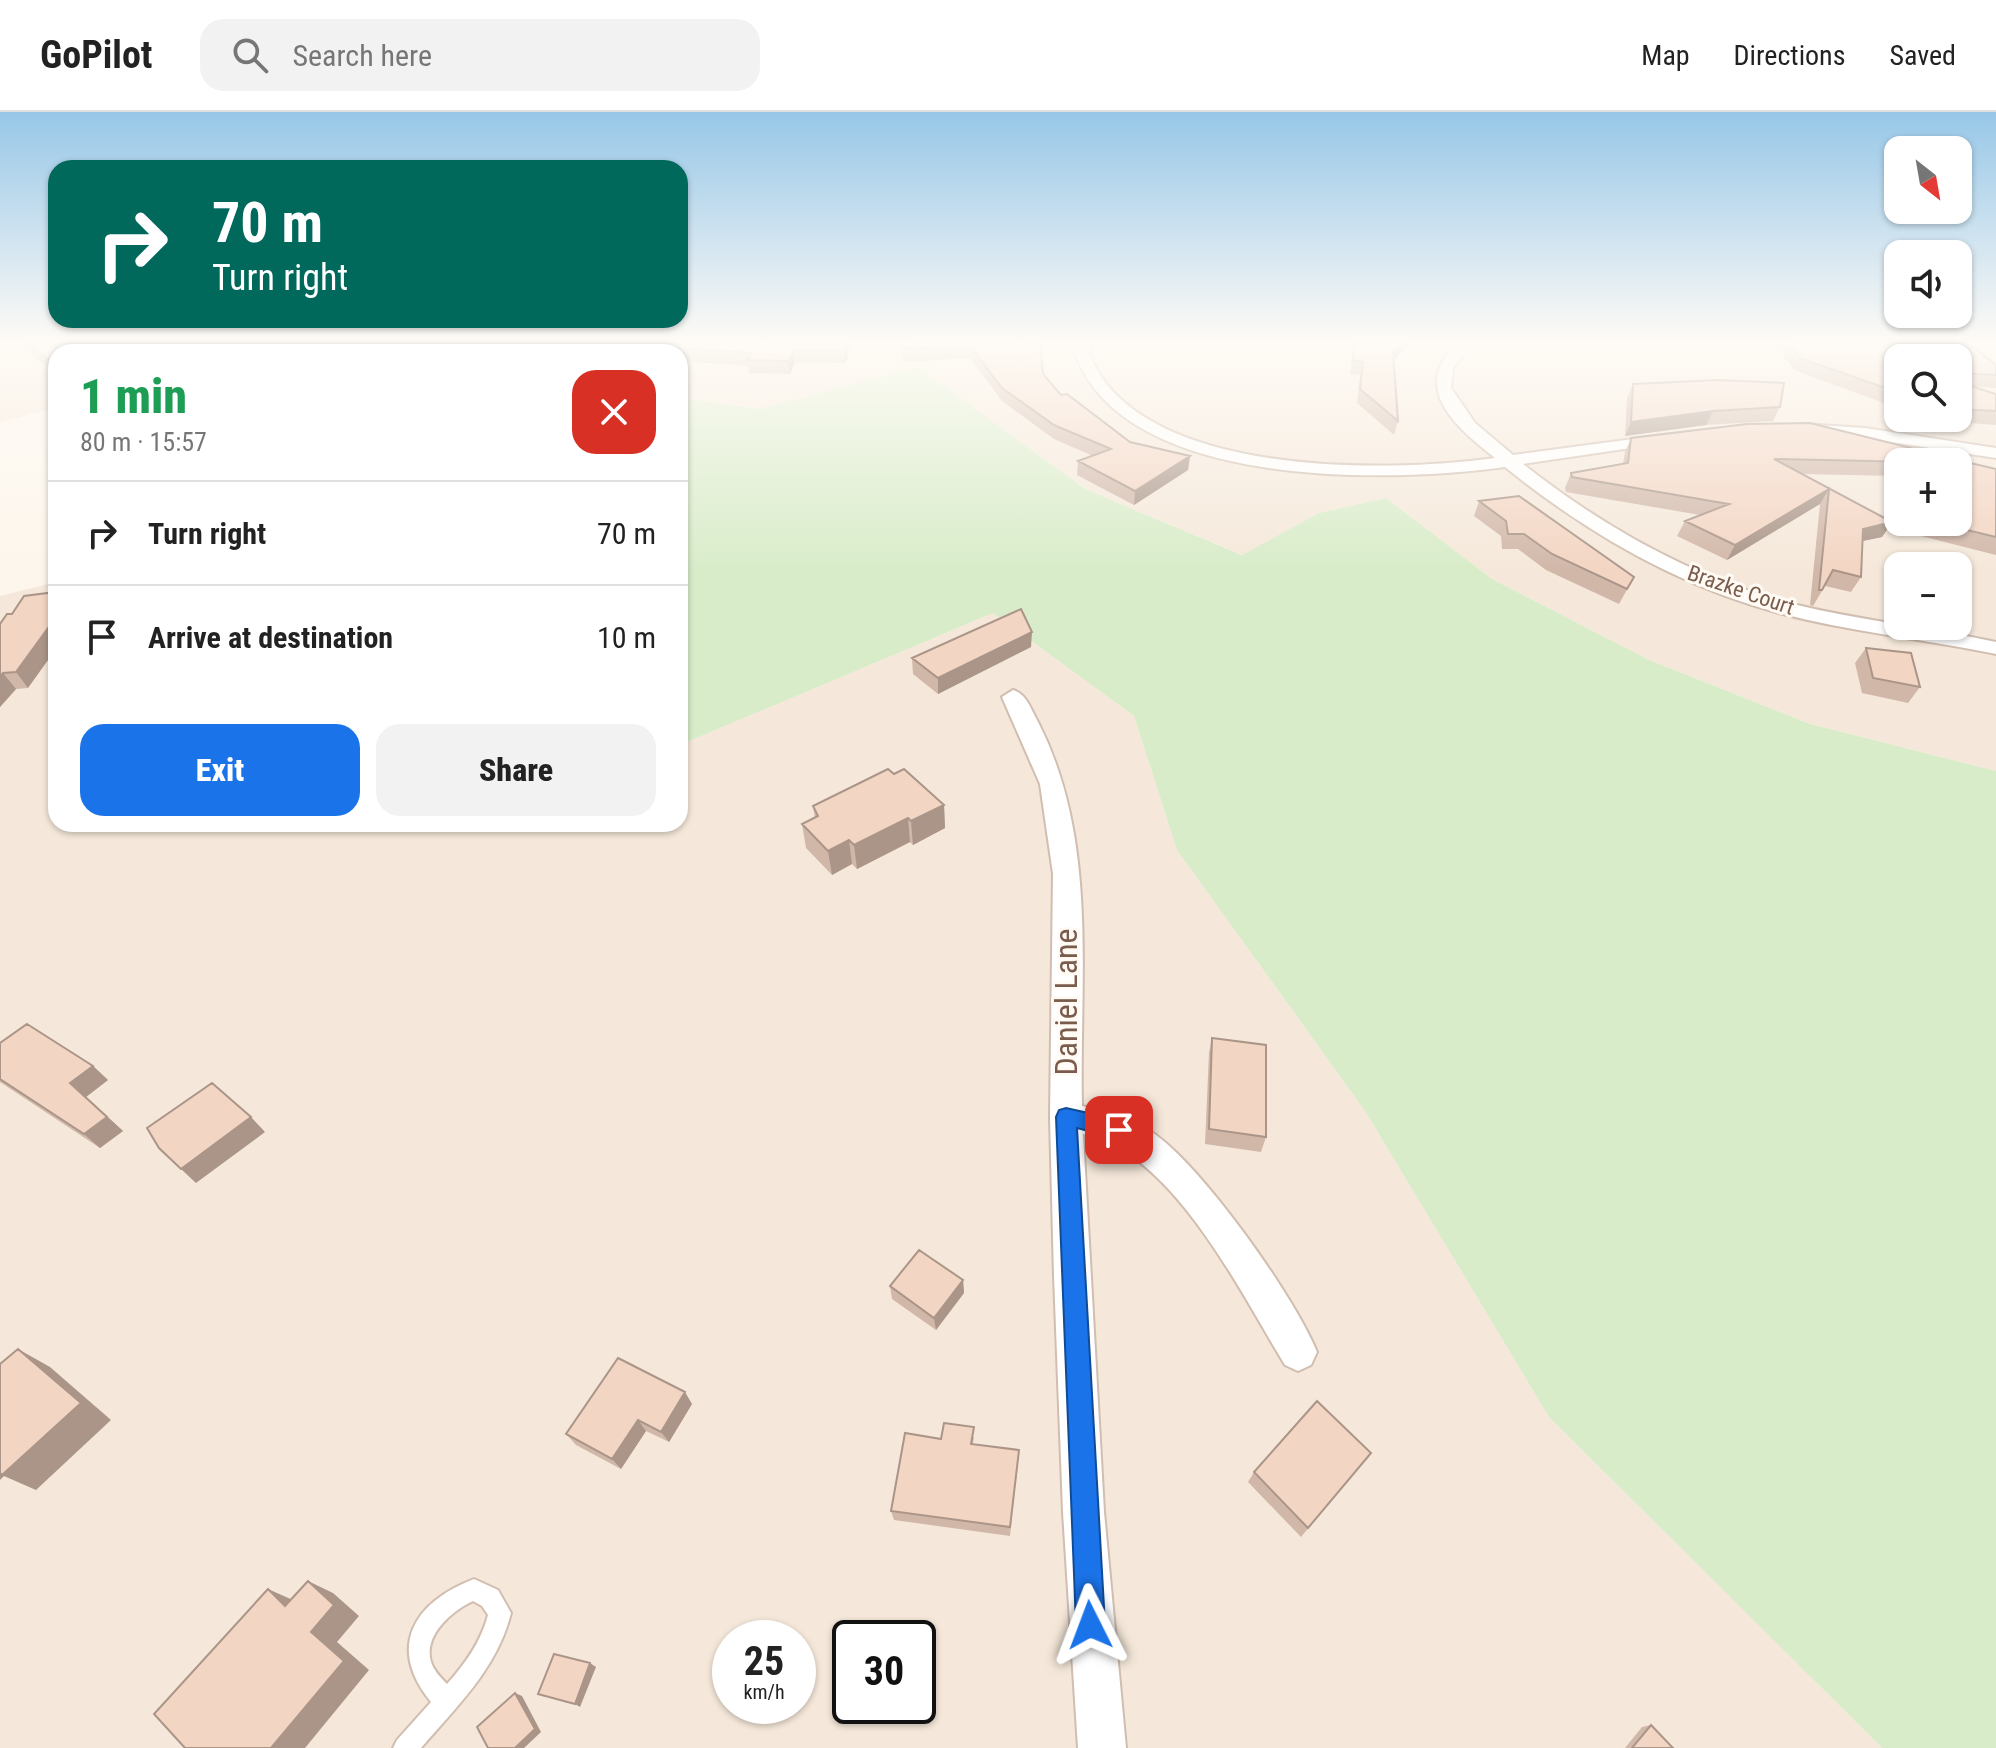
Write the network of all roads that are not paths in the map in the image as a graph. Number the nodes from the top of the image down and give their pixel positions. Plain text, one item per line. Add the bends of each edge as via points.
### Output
1 (1140, 419) edge
2 (1463, 419) edge
3 (1780, 429) edge
4 (1685, 435) edge
5 (1996, 453) edge
6 (1513, 463) junction
7 (1965, 642) joint
8 (1996, 648) edge
9 (1013, 697) dead end
10 (1066, 1117) junction
11 (1298, 1352) dead end
12 (445, 1700) junction
13 (405, 1748) edge
14 (1102, 1748) edge

1 - 6 street via 1217,451 1295,469 1421,473
2 - 6 street, Brazke Court
3 - 5 street via 1865,433
4 - 6 street
6 - 7 street, Brazke Court via 1626,542 1729,591 1835,619
7 - 8 street, Brazke Court
9 - 10 street, Daniel Lane via 1056,797 1065,873
10 - 11 street via 1119,1130 1149,1148 1219,1232
10 - 14 street, Daniel Lane via 1090,1625
12 - 12 lane via 498,1631 500,1613 490,1598 474,1590 443,1608 425,1631 420,1649 429,1681
12 - 13 lane

